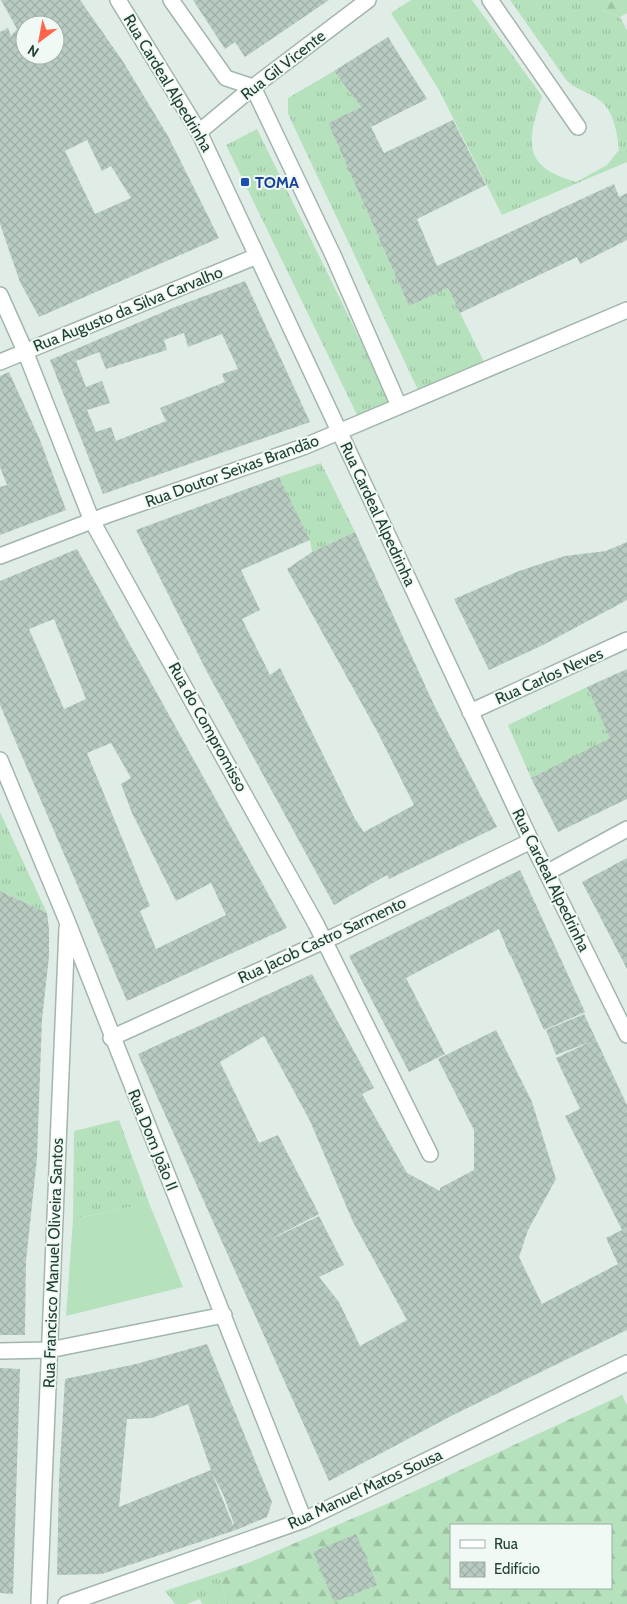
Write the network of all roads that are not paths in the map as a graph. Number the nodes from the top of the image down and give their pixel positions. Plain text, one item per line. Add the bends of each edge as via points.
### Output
1 (118, 0) edge
2 (171, 0) edge
3 (368, 0) edge
4 (490, 0) edge
5 (253, 87) junction
6 (578, 127) dead end
7 (199, 132) junction
8 (257, 256) junction
9 (0, 295) edge
10 (627, 310) edge
11 (25, 351) junction
12 (0, 362) edge
13 (399, 406) junction
14 (339, 432) junction
15 (92, 521) junction
16 (0, 556) edge
17 (627, 640) edge
18 (470, 712) junction
19 (0, 760) edge
20 (627, 829) edge
21 (531, 841) junction
22 (548, 872) junction
23 (67, 921) junction
24 (324, 940) junction
25 (627, 1035) edge
26 (111, 1038) junction
27 (430, 1154) dead end
28 (224, 1315) junction
29 (49, 1350) junction
30 (0, 1351) edge
31 (627, 1363) edge
32 (304, 1520) junction
33 (39, 1604) edge
34 (66, 1604) edge

1 - 7 street, Rua Cardeal Alpedrinha
2 - 5 street via 226,78
3 - 5 street, Rua Gil Vicente
4 - 6 street
5 - 7 street, Rua Gil Vicente
5 - 13 street
7 - 8 street, Rua Cardeal Alpedrinha
8 - 11 street, Rua Augusto da Silva Carvalho
8 - 14 street, Rua Cardeal Alpedrinha
9 - 11 street, Rua do Compromisso
10 - 13 street, Rua Doutor Seixas Brandão
11 - 12 street, Rua Augusto da Silva Carvalho
11 - 15 street, Rua do Compromisso
13 - 14 street, Rua Doutor Seixas Brandão
14 - 15 street, Rua Doutor Seixas Brandão
14 - 18 street, Rua Cardeal Alpedrinha
15 - 16 street, Rua Doutor Seixas Brandão
15 - 24 street, Rua do Compromisso
17 - 18 street, Rua Carlos Neves
18 - 21 street, Rua Cardeal Alpedrinha
19 - 23 street, Rua Dom João II
20 - 22 street
21 - 22 street, Rua Cardeal Alpedrinha
21 - 24 street, Rua Jacob Castro Sarmento
22 - 25 street, Rua Cardeal Alpedrinha
23 - 26 street, Rua Dom João II
23 - 29 street, Rua Francisco Manuel Oliveira Santos
24 - 26 street, Rua Jacob Castro Sarmento
24 - 27 street, Rua do Compromisso
26 - 28 street, Rua Dom João II
28 - 29 street
28 - 32 street, Rua Dom João II
29 - 30 street
29 - 33 street, Rua Francisco Manuel Oliveira Santos
31 - 32 street, Rua Manuel Matos Sousa
32 - 34 street, Rua Manuel Matos Sousa

